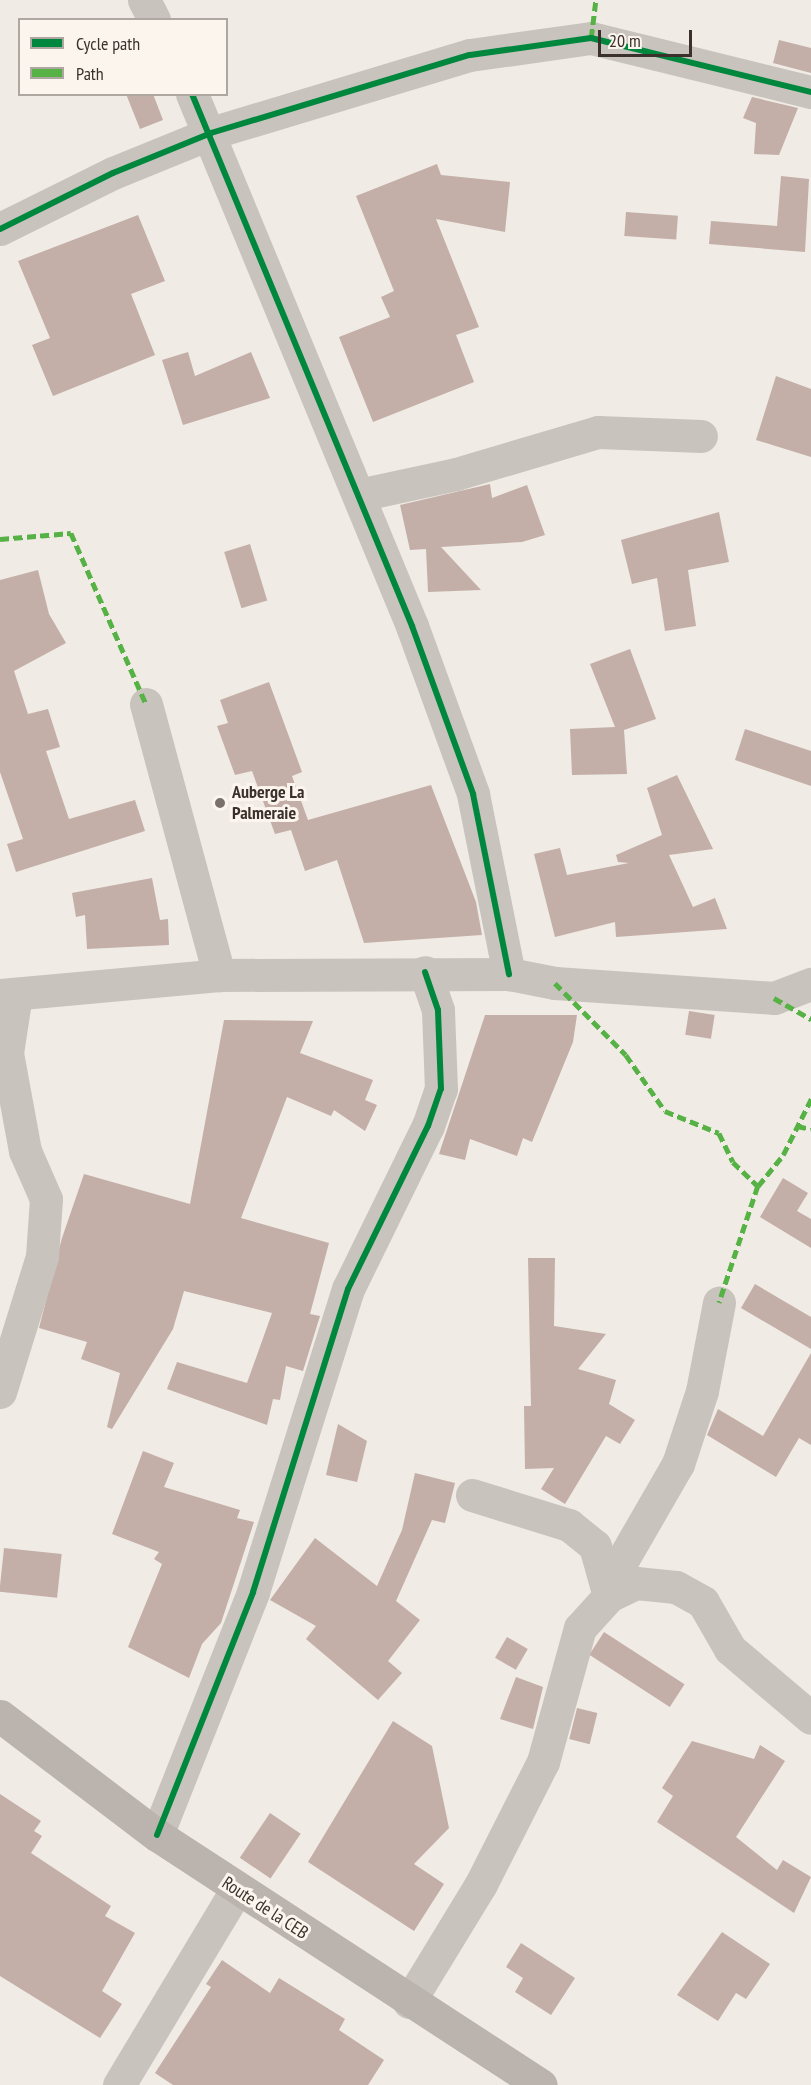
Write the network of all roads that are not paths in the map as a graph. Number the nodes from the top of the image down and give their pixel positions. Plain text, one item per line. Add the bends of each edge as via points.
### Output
1 (144, 0) edge
2 (153, 18) edge
3 (811, 92) edge
4 (193, 96) edge
5 (211, 133) junction
6 (0, 229) edge
7 (701, 436) dead end
8 (359, 495) junction
9 (146, 704) dead end
10 (425, 972) junction
11 (509, 974) junction
12 (219, 975) junction
13 (811, 984) edge
14 (8, 994) edge
15 (718, 1303) dead end
16 (0, 1392) edge
17 (472, 1496) dead end
18 (609, 1596) junction
19 (0, 1716) edge
20 (811, 1718) edge
21 (157, 1835) junction
22 (237, 1889) junction
23 (409, 2002) junction
24 (119, 2085) edge
25 (541, 2085) edge

1 - 2 street
3 - 5 street via 591,38 470,55
4 - 5 street
5 - 6 street via 113,173
5 - 8 street via 300,361
7 - 8 street via 598,432 456,474
8 - 11 street via 473,794
9 - 12 street
10 - 11 street
10 - 12 street
10 - 21 street via 438,1011 441,1089 428,1126 348,1289 253,1592
11 - 13 street via 555,982 774,998
12 - 14 street
14 - 16 street via 7,1053 26,1151 46,1199 42,1256
15 - 18 street via 702,1391 678,1464 619,1566
17 - 18 street via 569,1525 595,1546
18 - 20 street via 636,1582 676,1587 703,1602 730,1649
18 - 23 street via 580,1628 543,1762 481,1884
19 - 21 main road, Route de la CEB
21 - 22 main road, Route de la CEB
22 - 23 main road, Route de la CEB
22 - 24 street
23 - 25 main road, Route de la CEB

